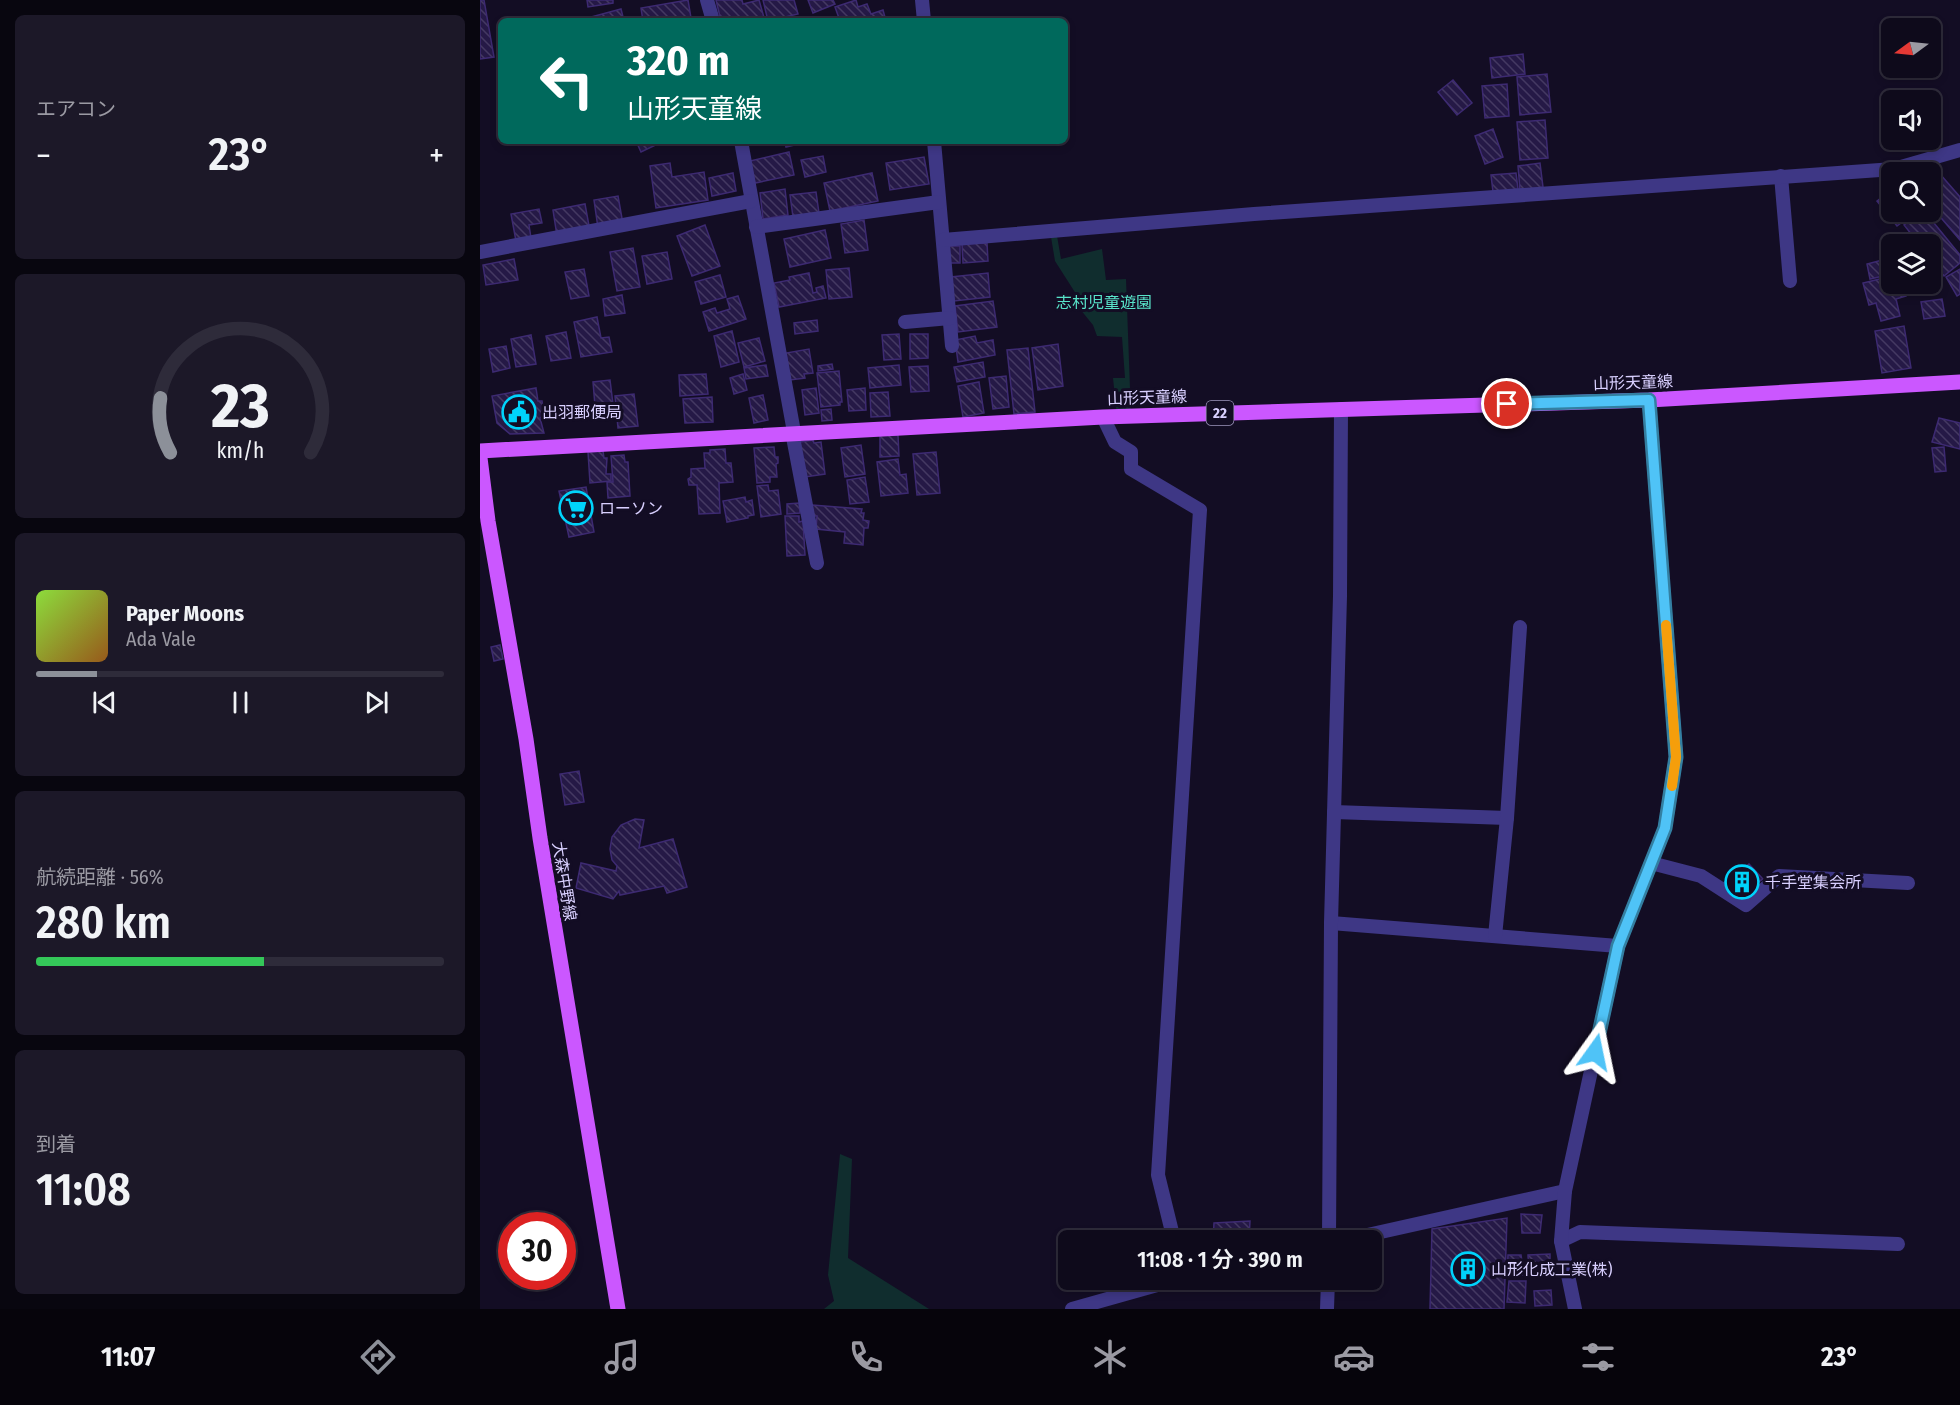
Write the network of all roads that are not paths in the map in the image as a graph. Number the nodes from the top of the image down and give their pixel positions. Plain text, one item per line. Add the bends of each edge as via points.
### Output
1 (707, 0) edge
2 (922, 0) edge
3 (712, 18) edge
4 (924, 18) edge
5 (742, 144) edge
6 (934, 144) edge
7 (1960, 150) edge
8 (1780, 176) junction
9 (751, 201) junction
10 (939, 202) junction
11 (756, 226) junction
12 (943, 240) junction
13 (480, 252) edge
14 (1790, 281) dead end
15 (950, 318) junction
16 (905, 322) dead end
17 (952, 346) dead end
18 (1960, 382) edge
19 (1649, 400) junction
20 (1341, 409) junction
21 (1103, 417) junction
22 (793, 432) junction
23 (480, 450) edge
24 (480, 458) edge
25 (817, 563) dead end
26 (1520, 627) dead end
27 (1334, 812) junction
28 (1507, 818) junction
29 (1652, 863) junction
30 (1908, 883) dead end
31 (1331, 923) junction
32 (1495, 936) junction
33 (1618, 946) junction
34 (1565, 1191) junction
35 (1172, 1230) edge
36 (1329, 1230) edge
37 (1382, 1232) edge
38 (1562, 1241) junction
39 (1898, 1244) dead end
40 (1139, 1290) edge
41 (1328, 1290) edge
42 (618, 1309) edge
43 (1072, 1309) edge
44 (1327, 1309) edge
45 (1575, 1309) edge

1 - 3 street
2 - 4 street
5 - 9 street
6 - 10 street
7 - 8 street via 1894,169
8 - 12 street
8 - 14 street
9 - 11 street
9 - 13 street
10 - 11 street
10 - 12 street
11 - 22 street
12 - 15 street
15 - 16 street
15 - 17 street
18 - 19 main road, 山形天童線 / 22
19 - 20 main road, 山形天童線 / 22
19 - 29 street via 1676,757 1665,828
20 - 21 main road, 山形天童線 / 22
20 - 27 street
21 - 22 main road, 山形天童線 / 22
21 - 35 street via 1115,442 1131,452 1131,469 1200,510 1158,1175
22 - 23 main road, 山形天童線 / 22
22 - 25 street
24 - 42 main road, 大森中野線
26 - 28 street
27 - 28 street
27 - 31 street
28 - 32 street
29 - 30 street via 1701,876 1746,905 1779,876
29 - 33 street
31 - 32 street
31 - 36 street
32 - 33 street
33 - 34 street
34 - 37 street
34 - 38 street
38 - 39 street via 1580,1232
38 - 45 street
40 - 43 street
41 - 44 street

